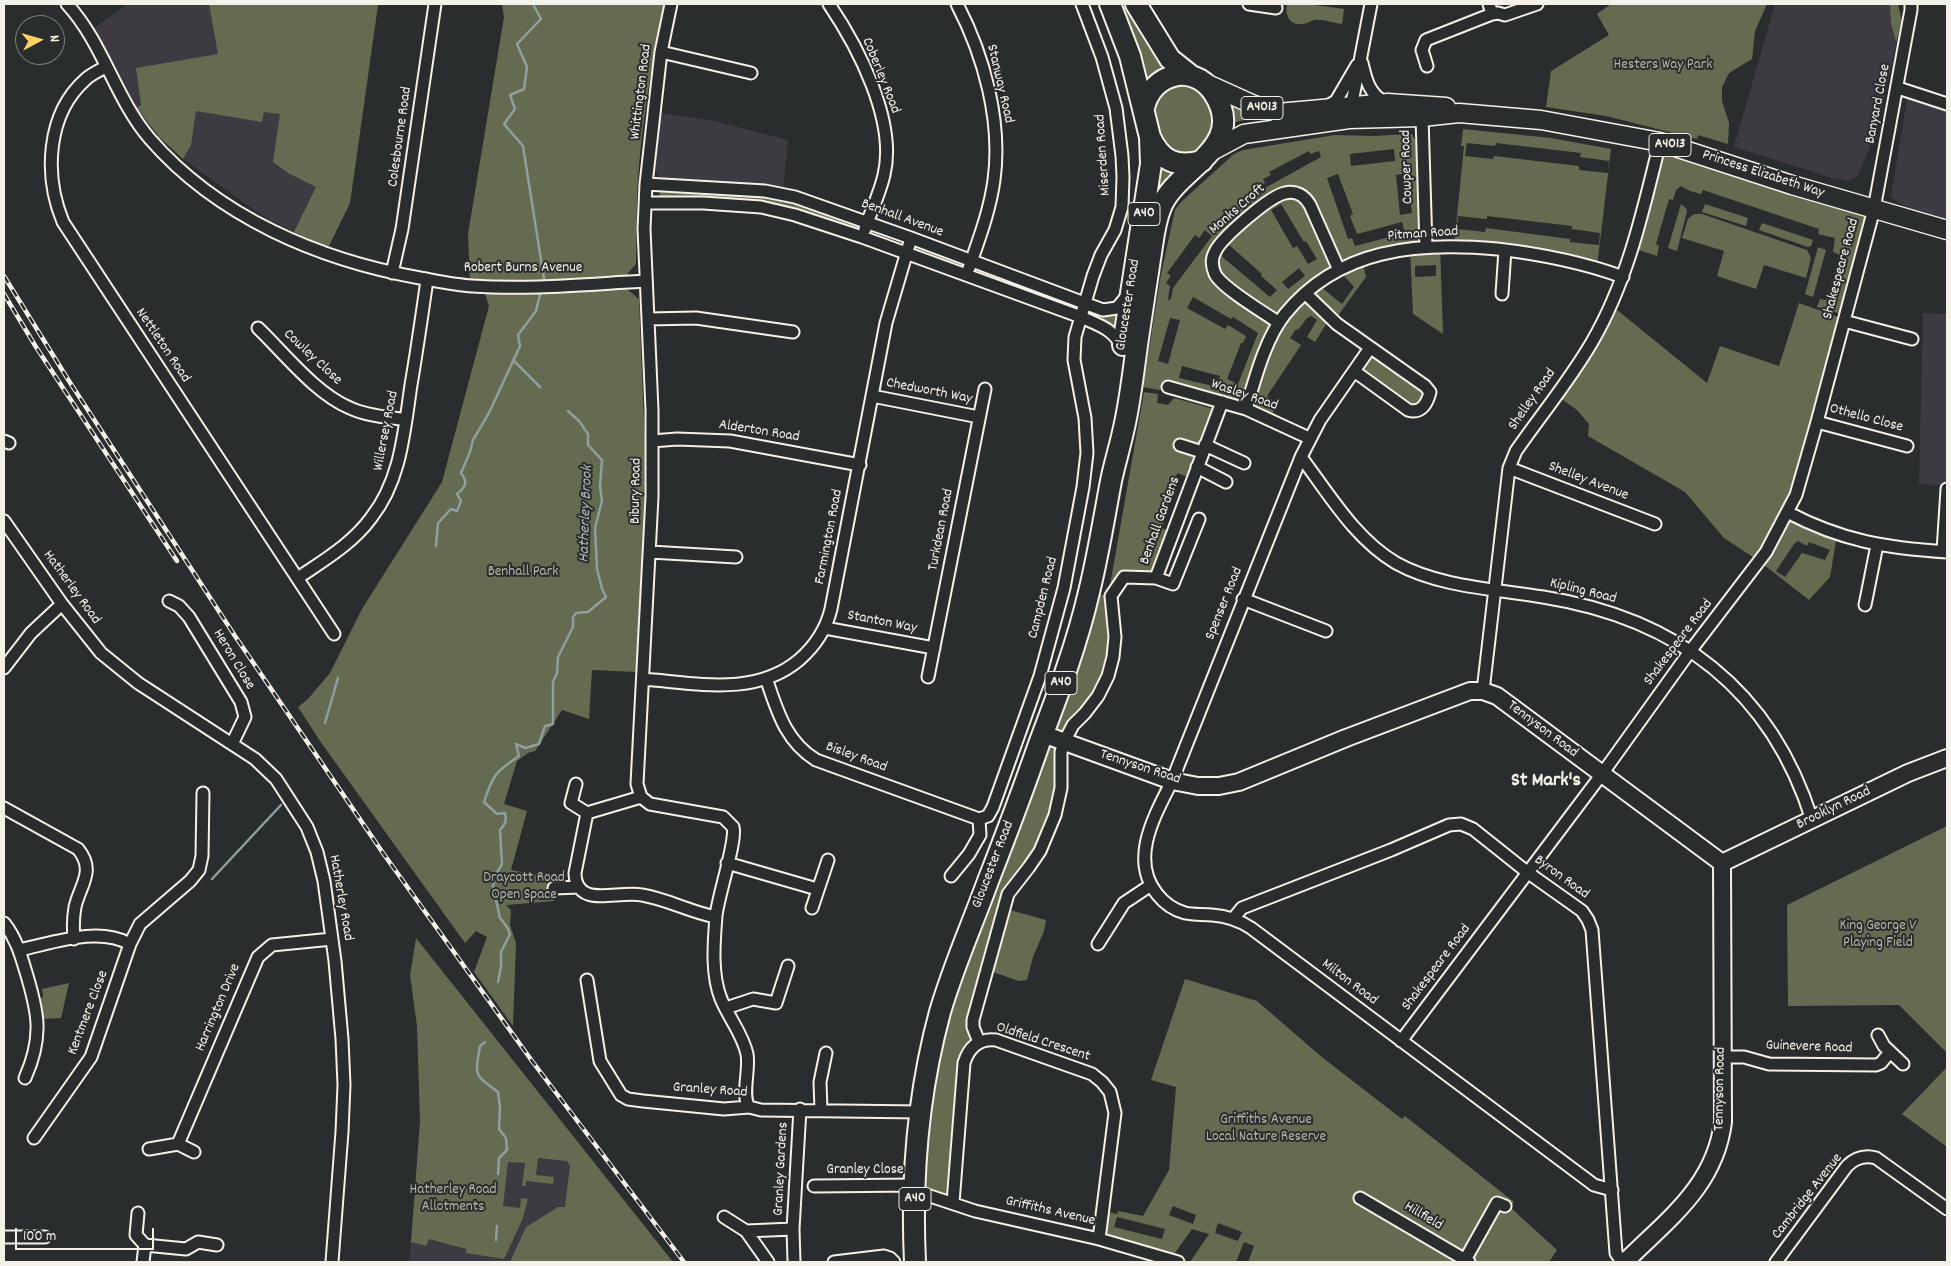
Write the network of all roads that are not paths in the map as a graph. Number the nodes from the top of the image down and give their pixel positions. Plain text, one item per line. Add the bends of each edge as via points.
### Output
1 (68, 4) edge
2 (435, 4) edge
3 (671, 4) edge
4 (957, 4) edge
5 (1082, 4) edge
6 (1110, 4) edge
7 (1136, 4) edge
8 (1257, 4) edge
9 (1371, 4) edge
10 (1537, 4) edge
11 (1911, 4) edge
12 (833, 5) edge
13 (1276, 8) dead end
14 (1491, 9) edge
15 (661, 52) junction
16 (1361, 59) junction
17 (1427, 66) dead end
18 (106, 67) junction
19 (751, 72) dead end
20 (1196, 78) junction
21 (1898, 88) junction
22 (1388, 104) junction
23 (1947, 104) edge
24 (1144, 108) junction
25 (1340, 108) junction
26 (1459, 113) junction
27 (1422, 117) junction
28 (1150, 137) junction
29 (1660, 142) junction
30 (1207, 156) junction
31 (646, 184) junction
32 (646, 203) junction
33 (1874, 209) junction
34 (867, 222) junction
35 (1947, 230) edge
36 (862, 237) junction
37 (911, 238) junction
38 (1426, 247) junction
39 (1505, 250) junction
40 (906, 254) junction
41 (971, 262) junction
42 (1339, 270) junction
43 (392, 273) junction
44 (966, 277) junction
45 (1623, 277) junction
46 (428, 280) junction
47 (646, 281) junction
48 (1131, 290) junction
49 (1306, 294) junction
50 (1502, 294) dead end
51 (1085, 303) junction
52 (1080, 317) junction
53 (648, 319) junction
54 (1844, 320) junction
55 (1279, 323) junction
56 (258, 328) dead end
57 (792, 332) dead end
58 (1912, 338) dead end
59 (1370, 348) junction
60 (1122, 352) junction
61 (1354, 371) junction
62 (985, 388) dead end
63 (1168, 388) dead end
64 (872, 396) junction
65 (1222, 402) junction
66 (1246, 409) junction
67 (980, 417) junction
68 (406, 420) junction
69 (1818, 422) junction
70 (1309, 438) junction
71 (652, 441) junction
72 (1180, 445) dead end
73 (1908, 446) dead end
74 (1204, 448) junction
75 (1300, 457) junction
76 (1244, 463) dead end
77 (860, 465) junction
78 (1197, 467) junction
79 (1509, 468) junction
80 (1112, 474) junction
81 (1226, 482) dead end
82 (1947, 489) edge
83 (1787, 512) junction
84 (1199, 519) dead end
85 (4, 521) edge
86 (1655, 524) dead end
87 (1877, 545) junction
88 (650, 552) junction
89 (1945, 552) edge
90 (736, 557) dead end
91 (298, 578) junction
92 (1156, 578) junction
93 (1494, 591) junction
94 (1089, 593) junction
95 (1111, 596) junction
96 (1243, 599) junction
97 (169, 601) dead end
98 (62, 604) junction
99 (1865, 605) dead end
100 (825, 628) junction
101 (1326, 631) dead end
102 (334, 634) dead end
103 (934, 648) junction
104 (1691, 650) junction
105 (4, 666) edge
106 (928, 677) dead end
107 (766, 678) junction
108 (643, 679) junction
109 (1483, 691) junction
110 (1043, 734) junction
111 (1064, 742) junction
112 (232, 744) junction
113 (1947, 758) edge
114 (1602, 774) junction
115 (1172, 780) junction
116 (576, 784) dead end
117 (203, 793) dead end
118 (641, 797) junction
119 (4, 808) edge
120 (587, 813) junction
121 (979, 819) junction
122 (1812, 820) junction
123 (828, 860) dead end
124 (727, 863) junction
125 (1722, 863) junction
126 (1527, 872) junction
127 (950, 876) dead end
128 (1151, 885) junction
129 (579, 887) junction
130 (554, 888) dead end
131 (817, 889) junction
132 (812, 908) dead end
133 (716, 917) junction
134 (1234, 919) junction
135 (4, 923) edge
136 (74, 939) junction
137 (332, 939) junction
138 (130, 944) junction
139 (1098, 944) dead end
140 (20, 950) junction
141 (788, 966) dead end
142 (587, 980) dead end
143 (726, 1008) junction
144 (1878, 1035) dead end
145 (980, 1042) junction
146 (1401, 1042) junction
147 (1890, 1052) junction
148 (826, 1053) dead end
149 (1722, 1057) junction
150 (1903, 1064) dead end
151 (25, 1078) dead end
152 (749, 1107) junction
153 (800, 1109) junction
154 (821, 1110) junction
155 (920, 1112) junction
156 (34, 1138) dead end
157 (178, 1144) junction
158 (149, 1150) dead end
159 (194, 1152) dead end
160 (814, 1186) dead end
161 (915, 1188) junction
162 (1612, 1190) junction
163 (1360, 1198) dead end
164 (954, 1203) junction
165 (1505, 1206) dead end
166 (1947, 1209) edge
167 (138, 1213) dead end
168 (724, 1217) dead end
169 (793, 1229) junction
170 (746, 1231) junction
171 (45, 1237) dead end
172 (4, 1238) edge
173 (1099, 1239) junction
174 (145, 1245) junction
175 (217, 1245) dead end
176 (1467, 1261) edge
177 (143, 1262) edge
178 (332, 1262) edge
179 (768, 1262) edge
180 (794, 1262) edge
181 (834, 1262) edge
182 (894, 1262) edge
183 (915, 1262) edge
184 (1178, 1262) edge
185 (1624, 1262) edge
186 (1776, 1262) edge

1 - 18 street, Robert Burns Avenue via 83,22
2 - 43 street, Colesbourne Road via 402,229
3 - 15 street, Whittington Road
4 - 41 street, Stanway Road via 982,70 992,107 996,140 991,196
5 - 51 street, Miserden Road via 1102,57 1116,108 1123,177 1118,222 1101,255
6 - 24 highway via 1130,56
7 - 20 highway via 1170,59
8 - 13 street
9 - 16 street
10 - 14 street via 1504,15
11 - 21 street, Banyard Close
12 - 34 street, Coberley Road via 862,63 884,130 884,176
14 - 17 street via 1426,40 1422,50
15 - 19 street
15 - 31 street, Whittington Road
16 - 22 street via 1367,86
16 - 25 street
16 - 25 street
18 - 43 street, Robert Burns Avenue via 128,109 148,136 206,192 296,242
18 - 91 street, Nettleton Road via 86,78 66,106 57,127 51,175 58,211
20 - 24 highway via 1170,76 1159,82 1150,91
20 - 25 main road, Princess Elizabeth Way / A4013 via 1278,113
20 - 30 highway via 1212,90 1222,116 1219,139
21 - 23 street
21 - 33 street, Banyard Close
22 - 25 main road, Princess Elizabeth Way / A4013
22 - 26 main road, Princess Elizabeth Way / A4013 via 1448,107
24 - 28 highway
25 - 27 main road, Princess Elizabeth Way / A4013
25 - 30 main road, Princess Elizabeth Way / A4013 via 1244,134
26 - 27 main road, Princess Elizabeth Way / A4013
26 - 29 main road, Princess Elizabeth Way / A4013 via 1560,123
27 - 38 street, Cowper Road
28 - 30 highway via 1163,157 1173,162 1186,164
28 - 48 highway, Gloucester Road / A40 via 1150,164
29 - 33 main road, Princess Elizabeth Way / A4013
29 - 45 street, Shelley Road via 1635,244
30 - 80 highway, Gloucester Road / A40 via 1165,198 1158,215 1125,423
31 - 32 street, Bibury Road
31 - 34 street, Benhall Avenue via 779,193
32 - 36 street, Benhall Avenue via 761,207
32 - 47 street, Bibury Road
33 - 35 main road, Princess Elizabeth Way / A4013
33 - 54 street, Shakespeare Road
34 - 36 street, Coberley Road
34 - 37 street, Benhall Avenue
36 - 40 street, Benhall Avenue
37 - 40 street, Farmington Road
37 - 41 street, Benhall Avenue
38 - 39 street, Pitman Road
38 - 42 street, Pitman Road via 1384,252
39 - 45 street, Pitman Road via 1568,260
39 - 50 street
40 - 44 street, Benhall Avenue
40 - 64 street, Farmington Road via 886,323
41 - 44 street, Stanway Road
41 - 51 street, Benhall Avenue
42 - 49 street, Pitman Road
42 - 55 street, Monks Croft via 1310,205 1297,194 1284,193 1271,199 1236,228 1215,252 1212,261 1214,271 1223,283
43 - 46 street, Robert Burns Avenue
44 - 52 street, Benhall Avenue
45 - 79 street, Shelley Road via 1591,344 1516,452
46 - 47 street, Robert Burns Avenue via 489,287
46 - 68 street, Willersey Road
47 - 53 street, Bibury Road
48 - 51 street, Benhall Avenue via 1116,308 1103,310
48 - 60 highway, Gloucester Road / A40
49 - 55 street, Pitman Road
49 - 59 street via 1337,324
51 - 52 street, Campden Road
52 - 60 street, Benhall Avenue via 1112,332 1120,340
52 - 121 street, Campden Road via 1074,360 1085,418 1087,452 1064,588 1040,676 993,807 986,818
53 - 57 street via 696,318
53 - 71 street, Bibury Road
54 - 58 street
54 - 69 street, Shakespeare Road
55 - 66 street, Pitman Road via 1268,344
56 - 68 street, Cowley Close via 336,401 356,410
59 - 61 street, Spenser Road
59 - 61 street via 1425,386 1430,392 1428,399 1417,412 1408,410
60 - 80 highway, Gloucester Road / A40 via 1112,420
61 - 70 street, Spenser Road
62 - 67 street, Turkdean Road
63 - 65 street, Wasley Road
64 - 67 street, Chedworth Way
64 - 77 street, Farmington Road
65 - 66 street, Wasley Road
65 - 74 street, Benhall Gardens
66 - 70 street, Wasley Road
67 - 103 street, Turkdean Road
68 - 91 street, Willersey Road via 396,473 378,510 351,540
69 - 73 street, Othello Close
69 - 83 street, Shakespeare Road via 1796,495
70 - 75 street, Spenser Road
71 - 77 street, Alderton Road via 700,439 737,442
71 - 88 street, Bibury Road
72 - 74 street
74 - 76 street
74 - 78 street, Benhall Gardens
75 - 93 street, Kipling Road via 1356,529 1385,556 1422,574
75 - 96 street, Spenser Road
77 - 100 street, Farmington Road
78 - 81 street
78 - 92 street, Benhall Gardens
79 - 86 street, Shelley Avenue
79 - 93 street, Shelley Road
80 - 94 highway, Gloucester Road / A40
82 - 89 street
83 - 87 street via 1836,534
83 - 104 street, Shakespeare Road via 1766,552
84 - 92 street via 1174,584
85 - 98 street, Hatherley Road
87 - 89 street
87 - 99 street
88 - 90 street
88 - 108 street, Bibury Road
91 - 102 street, Nettleton Road
92 - 95 street, Benhall Gardens via 1124,577
93 - 104 street, Kipling Road via 1541,596 1595,608 1652,629
93 - 109 street, Shelley Road
94 - 95 street
94 - 110 highway, Gloucester Road / A40
95 - 111 street via 1115,637 1108,676 1098,696 1073,725
96 - 101 street
96 - 115 street, Spenser Road
97 - 112 street, Heron Close via 189,617 241,702 245,717
98 - 105 street via 31,633
98 - 112 street, Hatherley Road via 110,661
100 - 103 street, Stanton Way
100 - 107 street, Farmington Road via 805,655
103 - 106 street, Turkdean Road
104 - 114 street, Shakespeare Road
104 - 122 street, Kipling Road via 1738,690 1764,722 1792,769
107 - 108 street, Farmington Road via 732,685
107 - 121 street, Bisley Road via 784,729 809,756
108 - 118 street, Bibury Road via 637,784
109 - 114 street, Tennyson Road via 1497,696
109 - 115 street, Tennyson Road via 1470,692 1230,785 1198,786
110 - 111 street, Tennyson Road
110 - 155 highway, Gloucester Road / A40 via 948,986
111 - 115 street, Tennyson Road
111 - 145 street via 1061,788 1050,830 1030,867 1008,894 973,1020
112 - 137 street, Hatherley Road via 255,759 276,779 307,827 318,852
113 - 122 street, Brooklyn Road via 1908,773
114 - 125 street, Tennyson Road
114 - 126 street, Shakespeare Road
115 - 128 street, Milton Road via 1145,847 1144,863
116 - 120 street via 571,803
117 - 138 street, Kentmere Close via 199,870 140,924
118 - 120 street
118 - 124 street via 655,806 727,819 734,835
119 - 136 street via 78,849 84,859 86,877 75,906
120 - 129 street via 575,873
121 - 127 street via 980,835
122 - 125 street, Brooklyn Road
123 - 131 street
124 - 131 street
124 - 133 street
125 - 149 street, Tennyson Road
126 - 134 street, Byron Road via 1473,829 1453,824 1242,908
126 - 146 street, Shakespeare Road
126 - 162 street, Byron Road via 1582,911 1590,925
128 - 134 street, Milton Road via 1159,897 1177,910
128 - 139 street via 1124,903
129 - 130 street
129 - 133 street via 590,895 641,894
131 - 132 street
133 - 143 street via 716,977
134 - 146 street, Milton Road via 1251,928
135 - 140 street
136 - 138 street via 121,939
136 - 140 street
137 - 157 street, Harrington Drive via 272,945 258,956
137 - 178 street, Hatherley Road via 344,1086
138 - 156 street, Kentmere Close via 91,1057
140 - 151 street via 38,1017 35,1048
141 - 143 street via 776,1003 753,999
142 - 152 street, Granley Road via 600,1061 621,1095 628,1099 724,1109
143 - 152 street via 747,1055 745,1097
144 - 147 street
145 - 164 street, Oldfield Crescent via 968,1052 964,1063
145 - 173 street, Oldfield Crescent via 996,1040 1092,1074 1110,1092 1114,1113
146 - 162 street, Milton Road via 1594,1185
147 - 149 street, Guinevere Road via 1876,1065 1770,1064 1744,1057
147 - 150 street
148 - 154 street via 820,1082
149 - 185 street, Tennyson Road via 1723,1122 1711,1166 1693,1194
152 - 153 street, Granley Road via 761,1110
153 - 154 street, Granley Road
153 - 169 street, Granley Gardens
154 - 155 street, Granley Road
155 - 161 highway, Gloucester Road / A40
157 - 158 street
157 - 159 street
160 - 161 street, Granley Close
161 - 164 street, Griffiths Avenue
161 - 183 highway, Gloucester Road / A40
162 - 185 street, Byron Road via 1616,1252
163 - 176 street, Hillfield
164 - 173 street, Griffiths Avenue
165 - 176 street via 1497,1203
166 - 186 street, Cambridge Avenue via 1876,1158 1867,1156 1854,1160
167 - 174 street via 136,1235
168 - 170 street
169 - 170 street, Granley Gardens
169 - 180 street, Granley Gardens
170 - 179 street
171 - 172 street
173 - 184 street, Griffiths Avenue
174 - 175 street via 186,1249 198,1242
174 - 177 street
181 - 182 street via 884,1256

